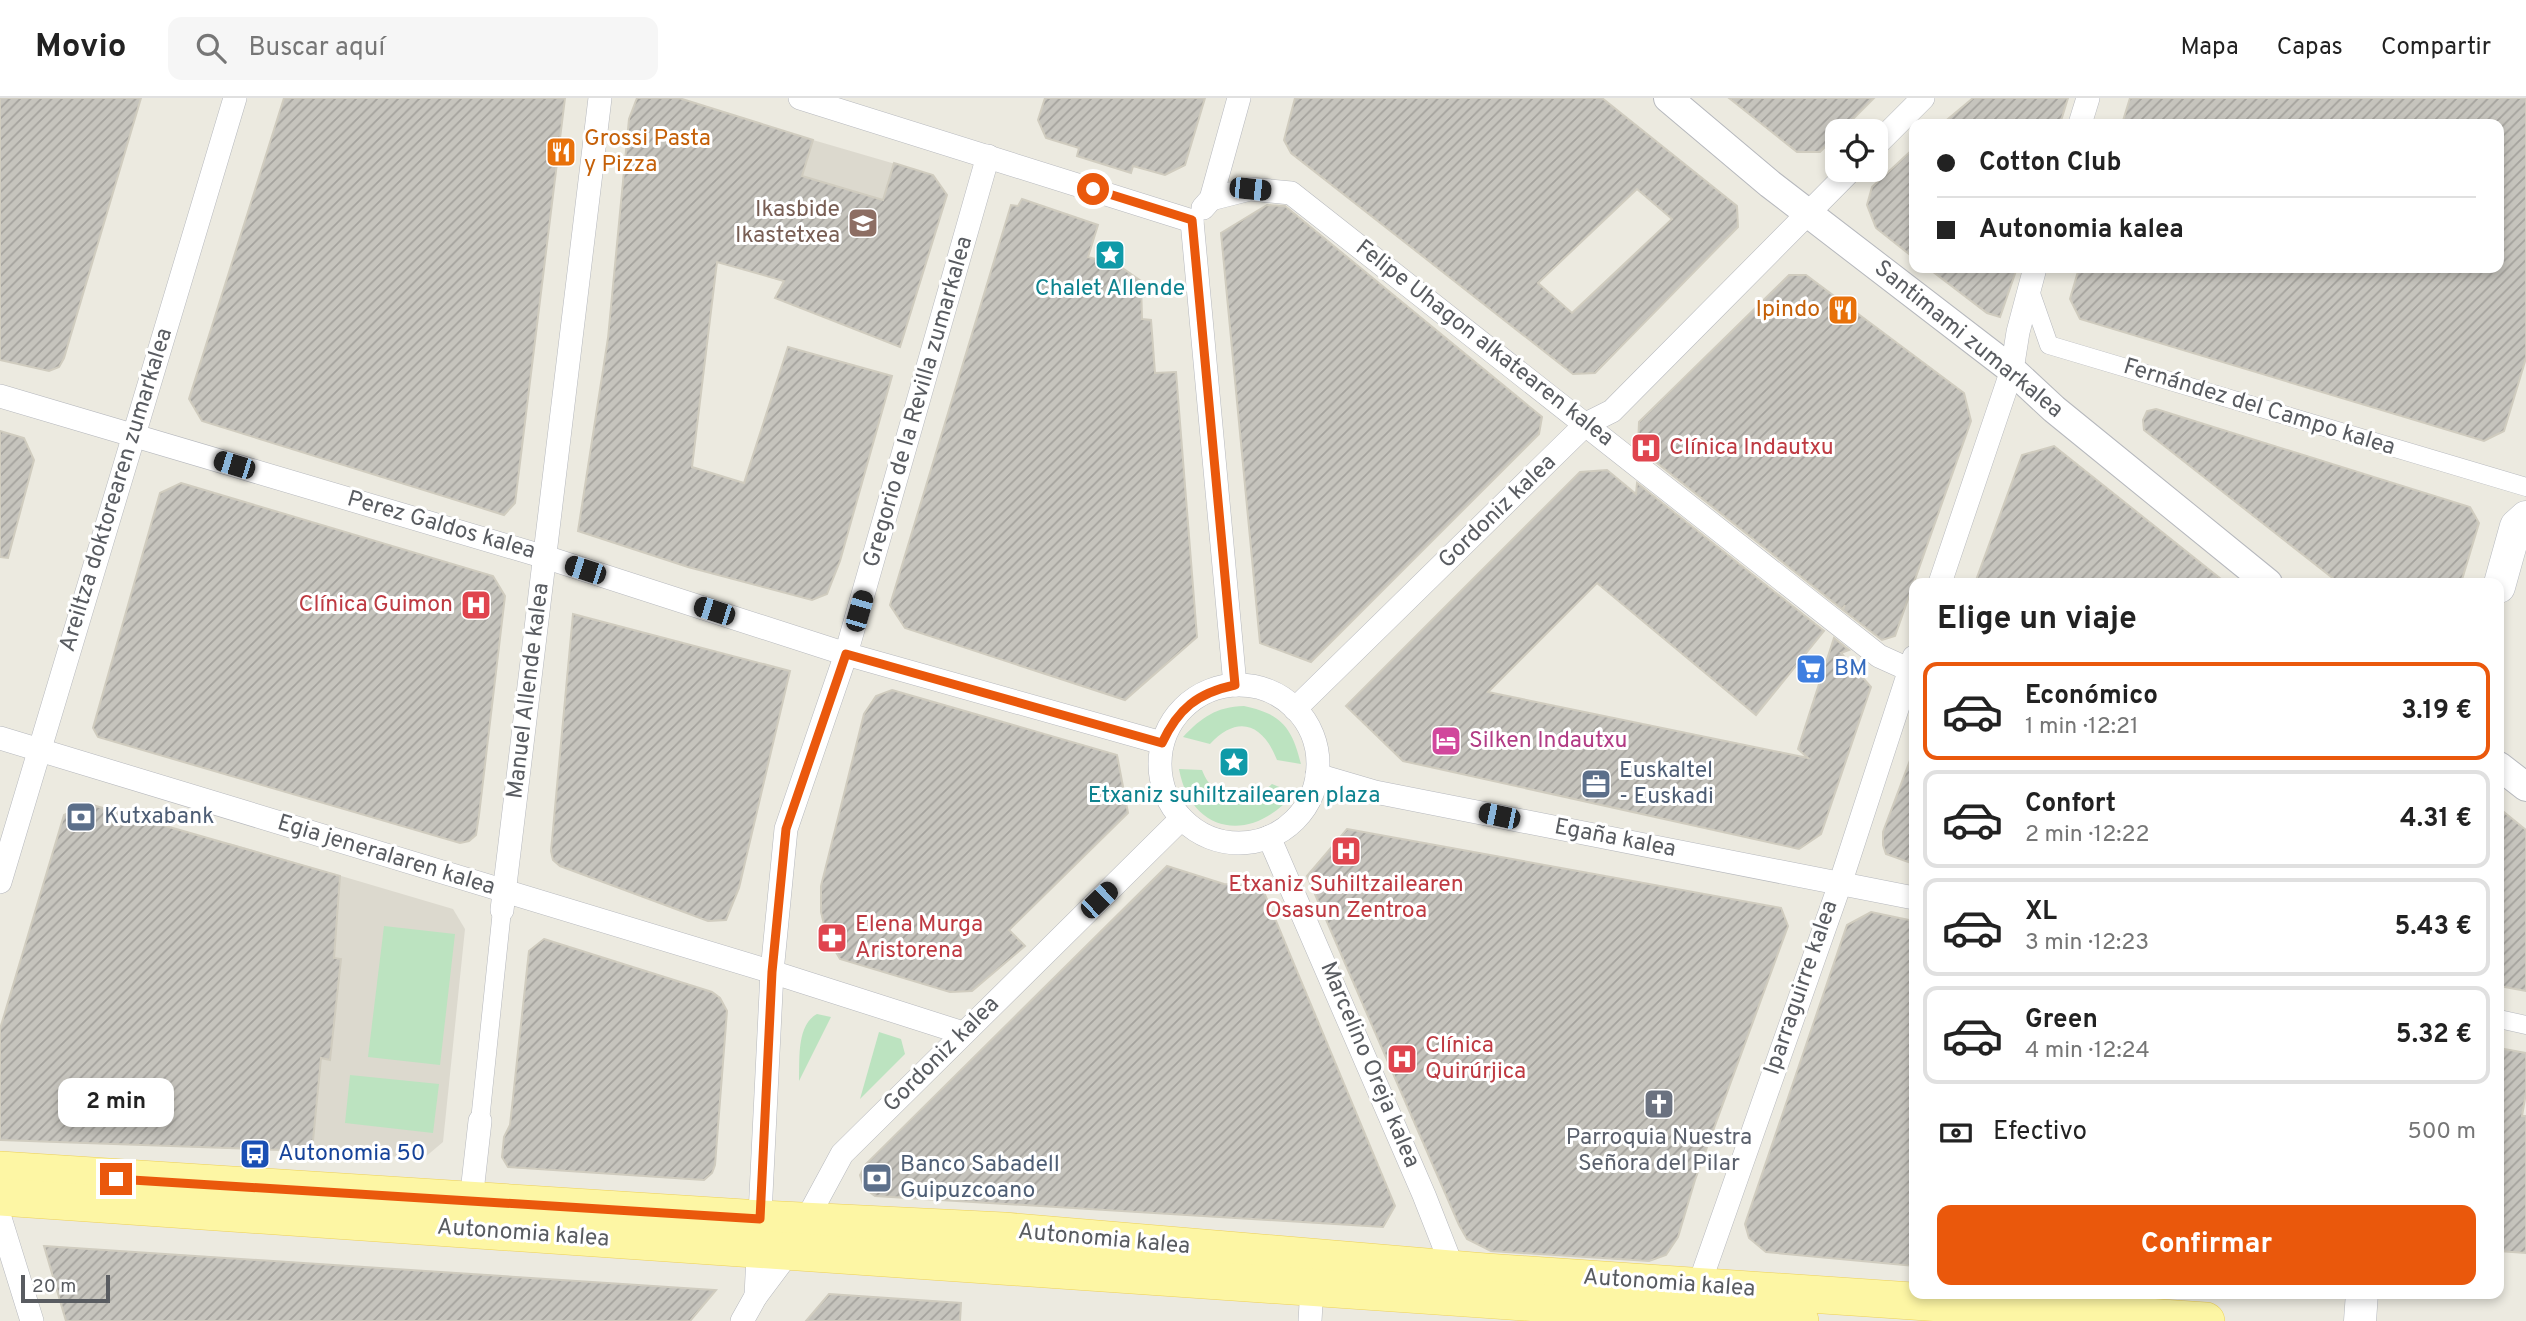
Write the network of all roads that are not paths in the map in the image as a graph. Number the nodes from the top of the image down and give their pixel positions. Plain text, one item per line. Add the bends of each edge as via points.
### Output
1 (235, 98) edge
2 (600, 98) edge
3 (800, 98) edge
4 (1239, 98) edge
5 (1668, 98) edge
6 (1923, 98) edge
7 (2088, 98) edge
8 (2082, 119) edge
9 (1888, 133) edge
10 (988, 156) junction
11 (1839, 182) edge
12 (1210, 199) junction
13 (1808, 213) junction
14 (1192, 220) junction
15 (2032, 278) edge
16 (2012, 370) junction
17 (0, 396) edge
18 (1587, 424) junction
19 (134, 435) junction
20 (2526, 487) edge
21 (2526, 517) edge
22 (545, 557) junction
23 (1942, 578) edge
24 (2262, 578) edge
25 (2502, 578) edge
26 (846, 654) junction
27 (1909, 662) edge
28 (1909, 672) edge
29 (1235, 685) junction
30 (1295, 709) junction
31 (0, 738) edge
32 (1162, 743) junction
33 (38, 751) junction
34 (2504, 770) edge
35 (1317, 775) junction
36 (2526, 787) edge
37 (1181, 818) junction
38 (1269, 837) junction
39 (0, 882) edge
40 (1839, 884) junction
41 (1909, 897) edge
42 (504, 901) junction
43 (772, 972) junction
44 (2504, 1020) edge
45 (2526, 1024) edge
46 (962, 1033) junction
47 (480, 1121) joint
48 (0, 1170) edge
49 (0, 1197) edge
50 (471, 1201) junction
51 (0, 1218) edge
52 (778, 1235) junction
53 (756, 1296) junction
54 (1470, 1296) edge
55 (2362, 1299) edge
56 (1311, 1304) edge
57 (1701, 1307) edge
58 (32, 1321) edge
59 (742, 1321) edge
60 (1800, 1321) edge
61 (2206, 1321) edge
62 (2360, 1321) edge

1 - 19 street, Areiltza doktorearen zumarkalea
2 - 22 street, Manuel Allende kalea
3 - 10 street
4 - 12 street
5 - 13 street, Santimami zumarkalea
6 - 9 street
7 - 8 street
10 - 14 street
10 - 26 street, Gregorio de la Revilla zumarkalea
11 - 13 street, Gordoniz kalea
12 - 14 street
12 - 18 street, Felipe Uhagon alkatearen kalea via 1250,189 1291,193
13 - 16 street, Santimami zumarkalea
13 - 18 street, Gordoniz kalea via 1612,411
14 - 29 street
15 - 16 street
15 - 20 street, Fernández del Campo kalea via 2049,345
16 - 23 street
16 - 24 street, Santimami zumarkalea
17 - 19 street, Perez Galdos kalea
18 - 27 street, Felipe Uhagon alkatearen kalea via 1879,656
18 - 30 street, Gordoniz kalea
19 - 22 street, Perez Galdos kalea
19 - 33 street, Areiltza doktorearen zumarkalea
21 - 25 main road via 2516,526
22 - 26 street, Perez Galdos kalea
22 - 42 street, Manuel Allende kalea
26 - 32 street, Perez Galdos kalea
26 - 43 street, Gregorio de la Revilla zumarkalea via 786,829
28 - 40 street, Iparraguirre kalea
29 - 30 street via 1278,695
29 - 32 street via 1210,690 1189,702 1172,721
30 - 35 street via 1309,728 1317,751
31 - 33 street, Egia jeneralaren kalea
32 - 37 street via 1164,791
33 - 39 street, Areiltza doktorearen zumarkalea
33 - 42 street, Egia jeneralaren kalea
34 - 36 street
35 - 38 street via 1306,806 1284,829
35 - 40 street, Egaña kalea via 1375,792
37 - 38 street via 1222,842 1246,843
37 - 46 street, Gordoniz kalea
38 - 54 street, Marcelino Oreja kalea
40 - 41 street, Egaña kalea
40 - 57 street, Iparraguirre kalea
42 - 43 street, Egia jeneralaren kalea
42 - 47 street, Manuel Allende kalea
43 - 46 street, Egia jeneralaren kalea
43 - 52 street, Gregorio de la Revilla zumarkalea
44 - 45 street
46 - 52 street, Gordoniz kalea via 842,1154
47 - 50 street, Manuel Allende kalea
48 - 50 main road, Autonomia kalea
49 - 52 main road, Autonomia kalea
50 - 52 main road, Autonomia kalea
51 - 58 street
52 - 53 street
52 - 53 street, Gordoniz kalea
52 - 54 main road, Autonomia kalea via 1003,1231
52 - 56 main road, Autonomia kalea
53 - 59 street, Gordoniz kalea
54 - 56 main road, Autonomia kalea
54 - 57 main road, Autonomia kalea
55 - 62 main road
57 - 60 main road, Autonomia kalea
57 - 61 main road, Autonomia kalea

